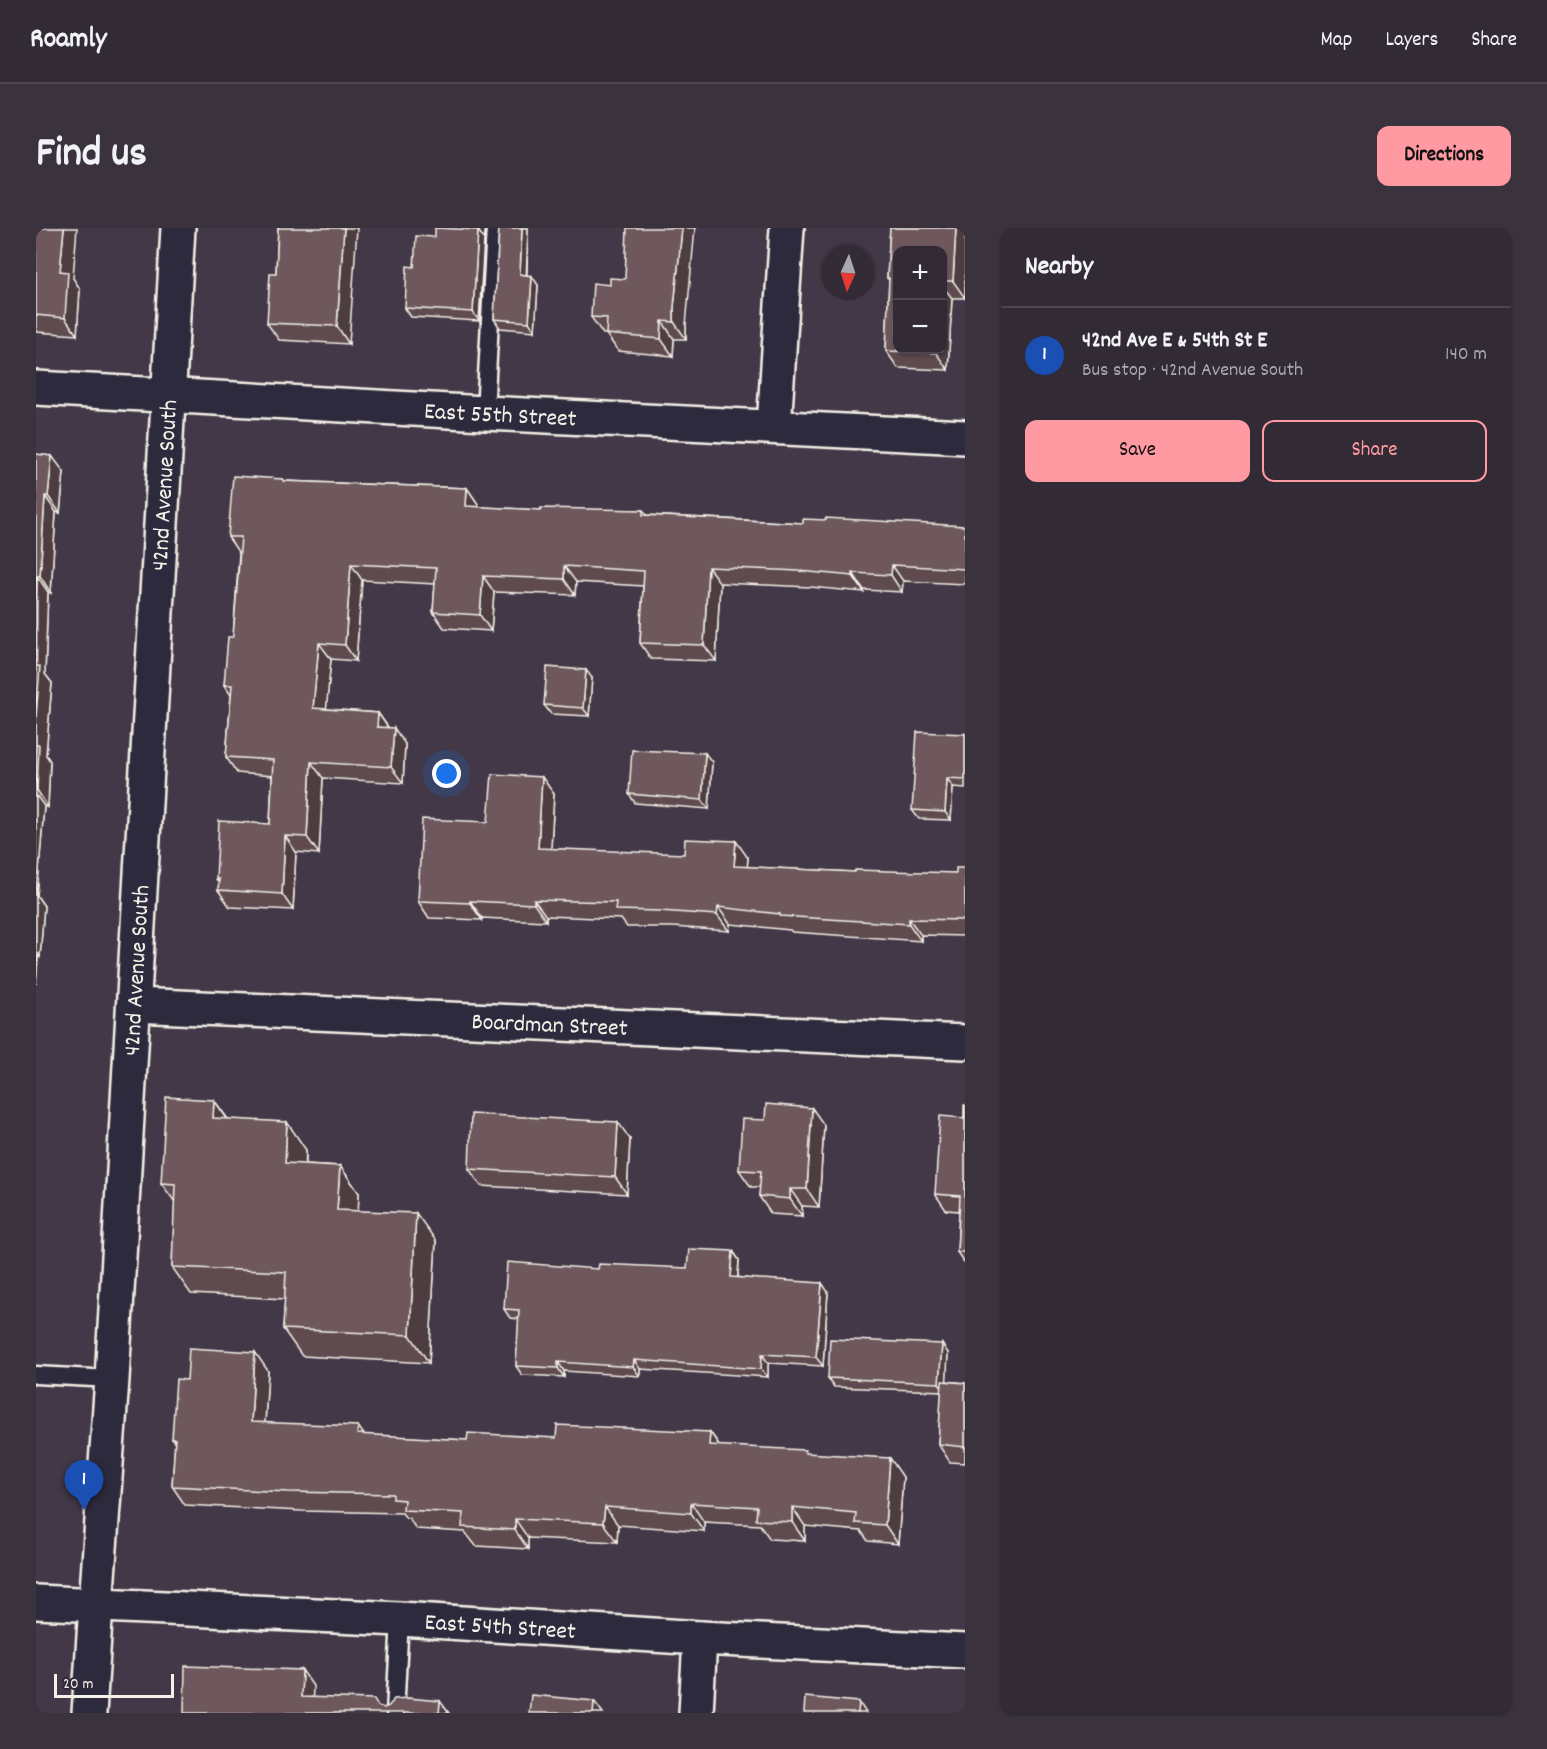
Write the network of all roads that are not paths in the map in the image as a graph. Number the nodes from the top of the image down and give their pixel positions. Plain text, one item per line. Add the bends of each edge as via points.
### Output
1 (178, 228) edge
2 (495, 228) edge
3 (786, 228) edge
4 (36, 388) edge
5 (168, 394) junction
6 (485, 413) junction
7 (774, 427) junction
8 (965, 437) edge
9 (134, 1005) junction
10 (965, 1042) edge
11 (36, 1375) edge
12 (112, 1378) junction
13 (36, 1602) edge
14 (96, 1605) junction
15 (400, 1619) junction
16 (700, 1638) junction
17 (965, 1651) edge
18 (90, 1713) edge
19 (395, 1713) edge
20 (696, 1713) edge

1 - 5 street, 42nd Avenue South
2 - 6 lane
3 - 7 street
4 - 5 street, East 55th Street
5 - 6 street, East 55th Street
5 - 9 street, 42nd Avenue South
6 - 7 street, East 55th Street
7 - 8 street, East 55th Street
9 - 10 street, Boardman Street
9 - 12 street, 42nd Avenue South
11 - 12 lane
12 - 14 street, 42nd Avenue South
13 - 14 street, East 54th Street
14 - 15 street, East 54th Street
14 - 18 street, 42nd Avenue South
15 - 16 street, East 54th Street
15 - 19 lane
16 - 17 street, East 54th Street
16 - 20 street

